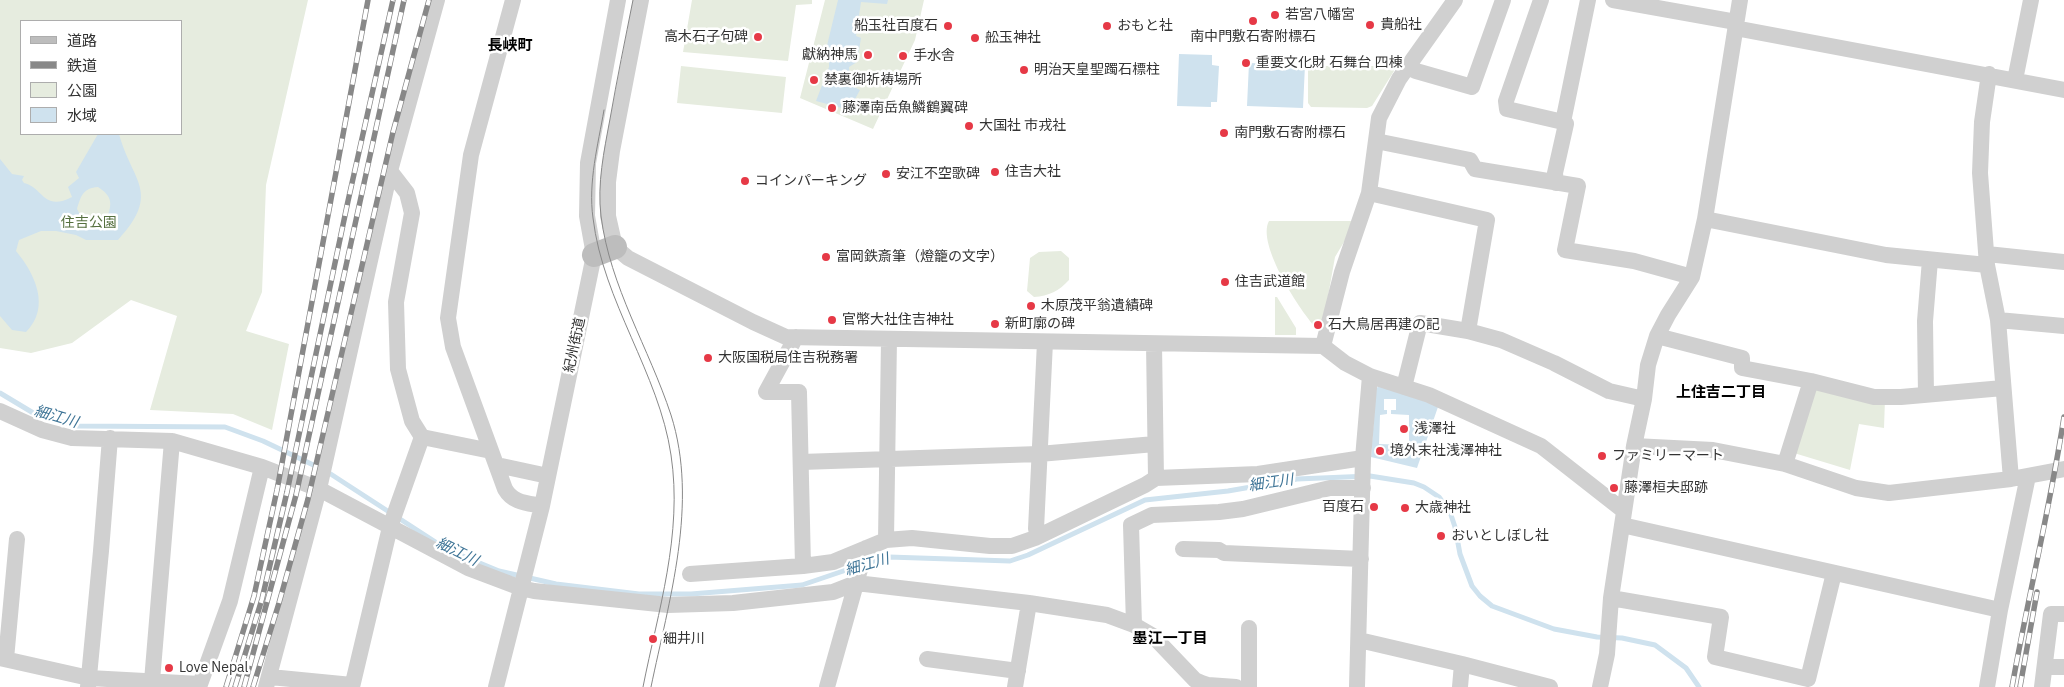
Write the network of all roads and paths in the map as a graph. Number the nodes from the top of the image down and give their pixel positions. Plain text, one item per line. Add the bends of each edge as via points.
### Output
1 (437, 0) edge
2 (513, 0) edge
3 (618, 0) edge
4 (641, 0) edge
5 (1455, 0) edge
6 (1503, 0) edge
7 (1541, 0) edge
8 (1588, 0) edge
9 (1613, 0) edge
10 (1740, 0) edge
11 (2031, 0) edge
12 (1736, 25) junction
13 (1408, 67) junction
14 (1989, 74) junction
15 (2015, 80) junction
16 (2064, 90) edge
17 (1564, 122) junction
18 (1376, 141) junction
19 (390, 171) junction
20 (1556, 183) junction
21 (1369, 193) junction
22 (1705, 219) junction
23 (604, 251) junction
24 (1930, 260) junction
25 (1987, 260) junction
26 (2064, 262) edge
27 (1692, 277) junction
28 (1998, 320) junction
29 (2064, 326) edge
30 (1468, 331) junction
31 (1657, 336) junction
32 (796, 337) junction
33 (889, 339) junction
34 (1045, 342) junction
35 (1154, 344) junction
36 (1323, 346) junction
37 (1370, 376) junction
38 (1811, 381) junction
39 (1404, 387) junction
40 (2003, 388) junction
41 (1926, 395) junction
42 (1644, 398) junction
43 (0, 411) edge
44 (422, 437) junction
45 (110, 438) junction
46 (172, 441) junction
47 (1155, 444) junction
48 (1634, 446) junction
49 (1039, 454) junction
50 (494, 458) junction
51 (887, 458) junction
52 (1363, 458) junction
53 (800, 462) junction
54 (1786, 464) junction
55 (262, 468) junction
56 (2064, 469) edge
57 (548, 476) junction
58 (2028, 476) junction
59 (1156, 478) junction
60 (2011, 479) junction
61 (320, 485) junction
62 (1363, 486) junction
63 (542, 506) junction
64 (1623, 518) junction
65 (390, 526) junction
66 (1036, 529) dead end
67 (17, 539) dead end
68 (886, 540) junction
69 (866, 548) junction
70 (1183, 549) dead end
71 (1362, 559) junction
72 (803, 566) junction
73 (1834, 572) junction
74 (690, 574) dead end
75 (856, 584) junction
76 (521, 585) junction
77 (1611, 598) junction
78 (1028, 602) junction
79 (2000, 610) junction
80 (2064, 614) edge
81 (1134, 625) junction
82 (1249, 628) dead end
83 (1359, 640) junction
84 (3, 659) edge
85 (927, 659) dead end
86 (1462, 664) junction
87 (2045, 667) junction
88 (2064, 667) edge
89 (1016, 679) edge
90 (152, 681) junction
91 (268, 682) edge
92 (89, 683) edge
93 (200, 685) edge
94 (352, 686) edge
95 (496, 687) edge
96 (828, 687) edge
97 (1236, 687) edge
98 (1249, 687) edge
99 (1357, 687) edge
100 (1460, 687) edge
101 (1550, 687) edge
102 (1600, 687) edge
103 (1987, 687) edge
104 (2042, 687) edge

1 - 19 street
2 - 50 street via 471,155 448,318 454,347
3 - 23 street, 紀州街道 via 588,163 587,216
4 - 23 street, 紀州街道 via 612,151
5 - 13 street
6 - 13 street via 1472,87
7 - 17 street via 1506,101 1507,109
8 - 17 street
9 - 12 street
10 - 12 street
11 - 15 street
12 - 14 street
12 - 22 street
13 - 18 street via 1379,118
14 - 15 street
14 - 25 street via 1982,122 1980,173
15 - 16 street
17 - 20 street
18 - 20 street via 1470,160 1475,169
18 - 21 street
19 - 44 street via 407,193 412,213 396,302 398,369 412,421
19 - 61 street
20 - 27 street via 1578,186 1565,250 1634,261
21 - 30 street via 1487,220
21 - 36 street via 1342,272
22 - 24 street via 1886,255
22 - 27 street
23 - 32 street via 628,258 786,337
23 - 57 street, 紀州街道
24 - 25 street
24 - 41 street via 1925,321
25 - 26 street
25 - 28 street
27 - 31 street
28 - 29 street
28 - 40 street
30 - 39 street via 1420,323
30 - 42 street via 1508,344 1609,391
31 - 38 street via 1742,358 1742,368
31 - 42 street via 1648,365
32 - 33 street
32 - 53 street via 766,392 799,392
33 - 34 street
33 - 51 street
34 - 35 street
34 - 49 street
35 - 36 street
35 - 47 street
36 - 37 street
37 - 39 street
37 - 52 street
38 - 41 street via 1874,396
38 - 54 street
39 - 64 street via 1429,395 1541,446
40 - 41 street
40 - 60 street
42 - 48 street
43 - 45 street via 42,430 72,438
44 - 50 street
44 - 65 street
45 - 46 street
45 - 92 street
46 - 55 street
46 - 90 street
47 - 49 street
47 - 59 street
48 - 54 street via 1713,450
48 - 64 street
49 - 51 street
49 - 66 street
50 - 57 street
50 - 63 street via 510,497
51 - 53 street
51 - 68 street
52 - 59 street via 1258,474
52 - 62 street
53 - 72 street
54 - 60 street via 1856,488 1889,493
55 - 61 street
55 - 93 street via 230,601
56 - 58 street
57 - 63 street, 紀州街道
58 - 60 street
58 - 79 street
59 - 68 street via 1044,534 1012,546 912,538
61 - 65 street
61 - 91 street
62 - 71 street
62 - 81 street via 1330,488 1243,509 1152,515 1131,525
63 - 76 street, 紀州街道
64 - 73 street
64 - 77 street
65 - 76 street via 468,568
65 - 94 street
67 - 84 street
68 - 69 street
69 - 72 street via 833,562
69 - 75 street
70 - 71 street via 1219,550 1224,554
71 - 83 street
72 - 74 street
73 - 77 street via 1808,679 1715,658 1721,617
73 - 79 street
75 - 76 street via 833,592 733,603 668,605
75 - 78 street
75 - 96 street
76 - 95 street, 紀州街道
77 - 102 street via 1610,632
78 - 81 street via 1097,612
78 - 89 street
79 - 103 street
80 - 87 street via 2051,614
81 - 97 street via 1153,636 1195,680 1208,686
82 - 98 street
83 - 86 street
83 - 99 street
84 - 92 street
85 - 89 street
86 - 100 street
86 - 101 street
87 - 88 street
87 - 104 street
90 - 92 street
90 - 93 street
91 - 94 street

